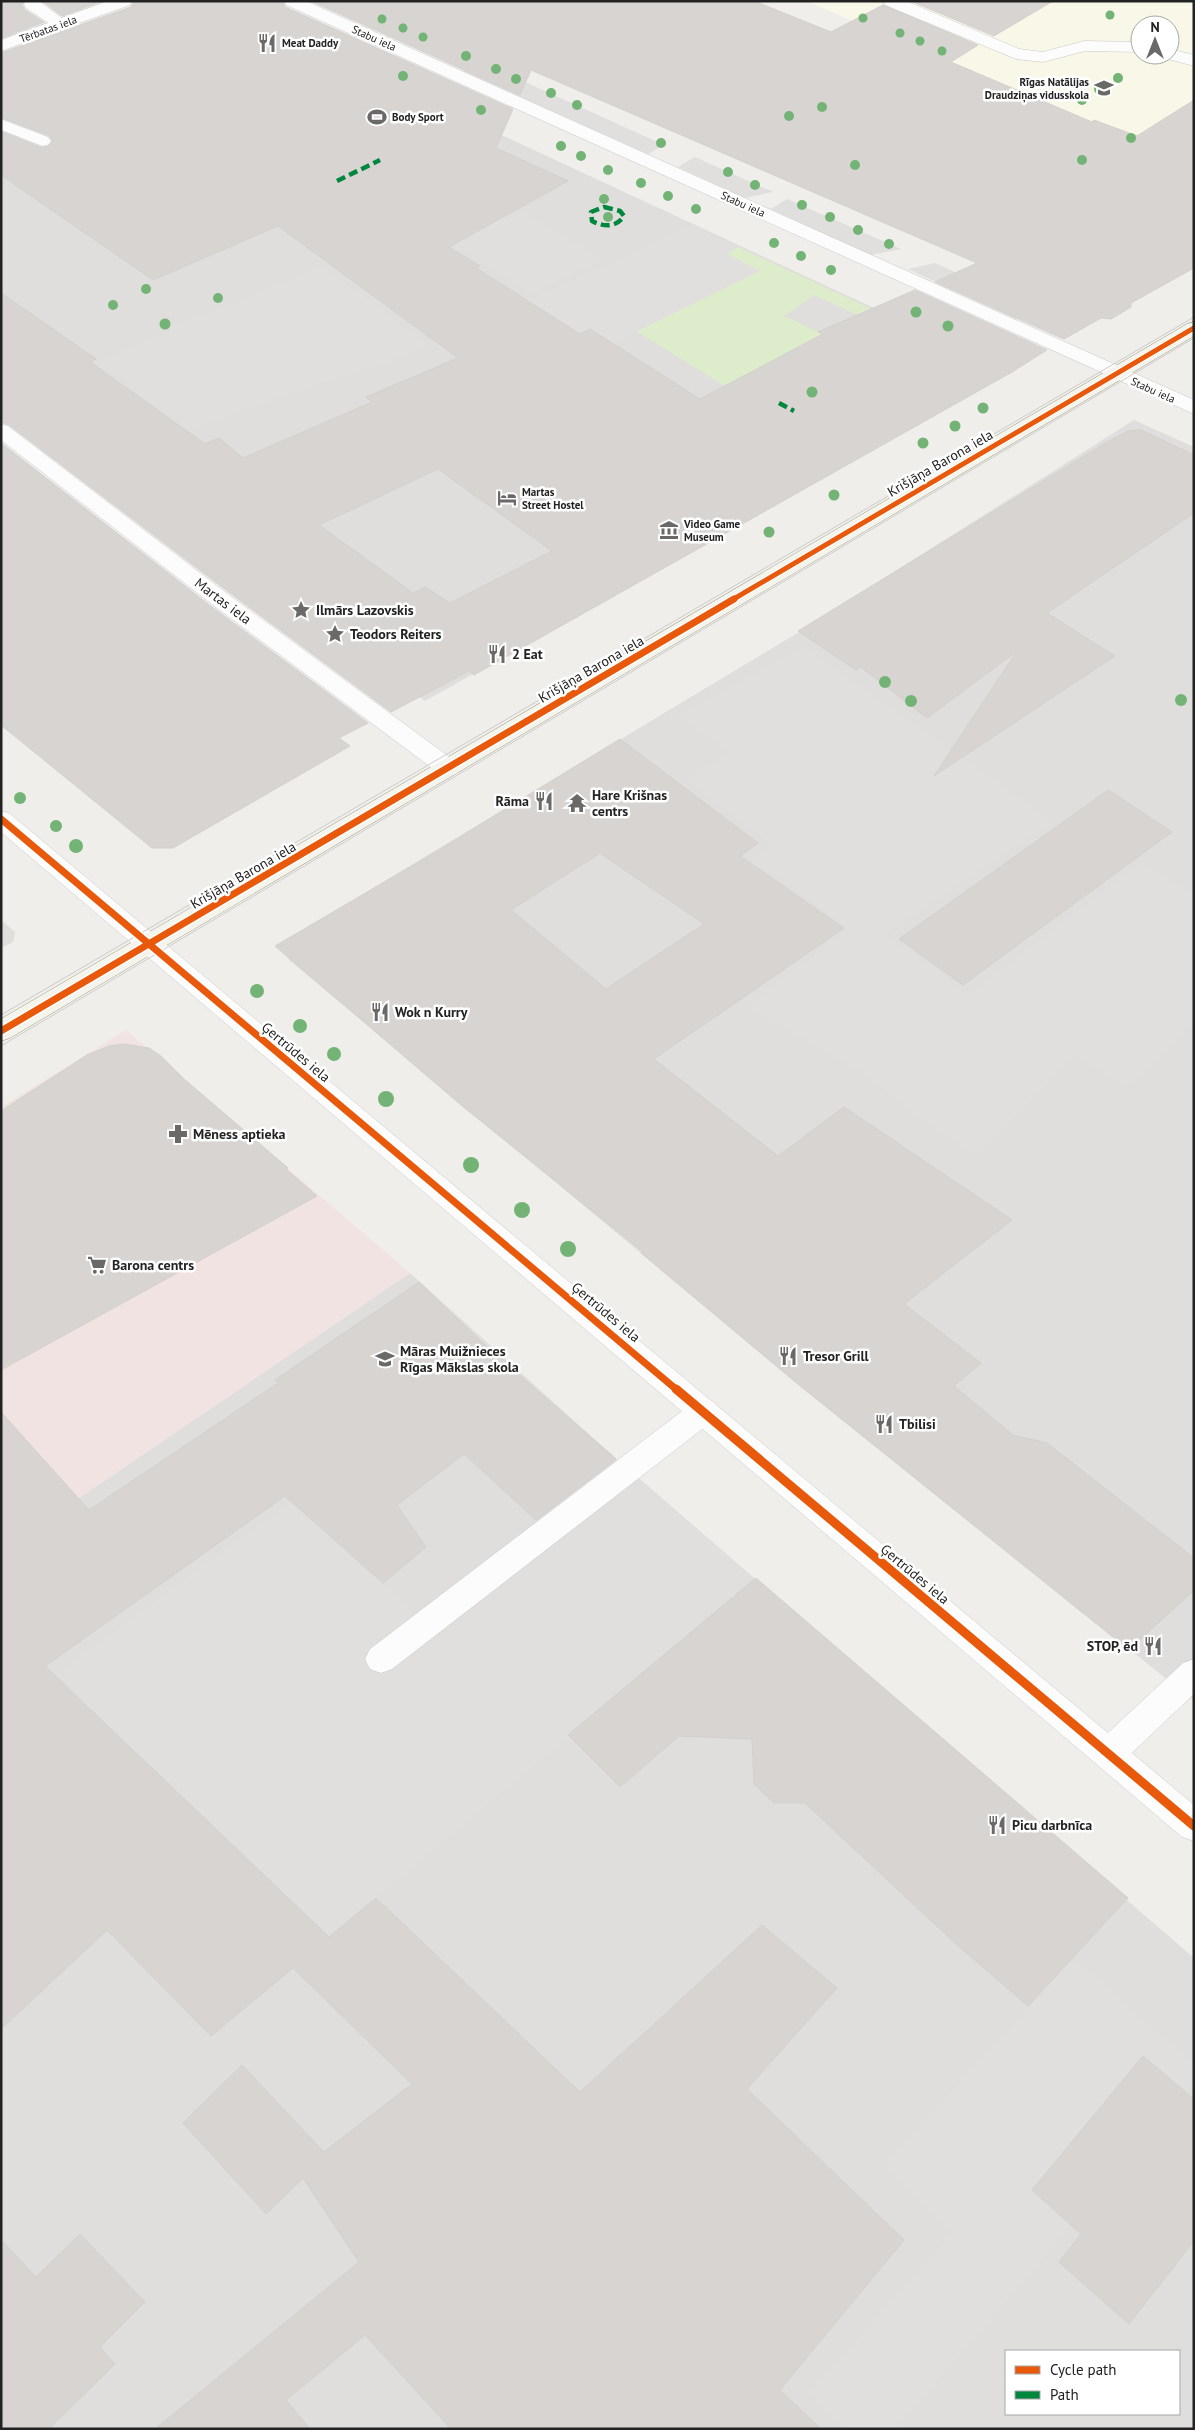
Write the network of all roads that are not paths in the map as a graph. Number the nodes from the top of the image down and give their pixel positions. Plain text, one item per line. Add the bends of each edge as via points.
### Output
1 (124, 1) edge
2 (292, 1) edge
3 (891, 1) edge
4 (32, 4) dead end
5 (62, 24) junction
6 (1, 46) edge
7 (1130, 46) edge
8 (1180, 57) edge
9 (1194, 61) edge
10 (2, 124) edge
11 (42, 141) dead end
12 (1194, 328) edge
13 (1116, 374) junction
14 (1194, 408) edge
15 (1, 430) edge
16 (448, 768) junction
17 (1, 819) edge
18 (147, 944) junction
19 (1, 1031) edge
20 (704, 1411) junction
21 (381, 1659) dead end
22 (1194, 1673) edge
23 (1108, 1754) junction
24 (1194, 1826) edge

1 - 5 street, Tērbatas iela
2 - 13 street, Stabu iela
3 - 7 street via 1016,54 1043,57 1084,46
4 - 5 street
5 - 6 street, Tērbatas iela
8 - 9 street
10 - 11 street
12 - 13 street, Krišjāņa Barona iela
13 - 14 street, Stabu iela
13 - 16 street, Krišjāņa Barona iela
15 - 16 street, Martas iela via 217,597
16 - 18 street, Krišjāņa Barona iela
17 - 18 street, Ģertrūdes iela
18 - 19 street, Krišjāņa Barona iela
18 - 20 street, Ģertrūdes iela
20 - 21 street
20 - 23 street, Ģertrūdes iela
22 - 23 street
23 - 24 street, Ģertrūdes iela

